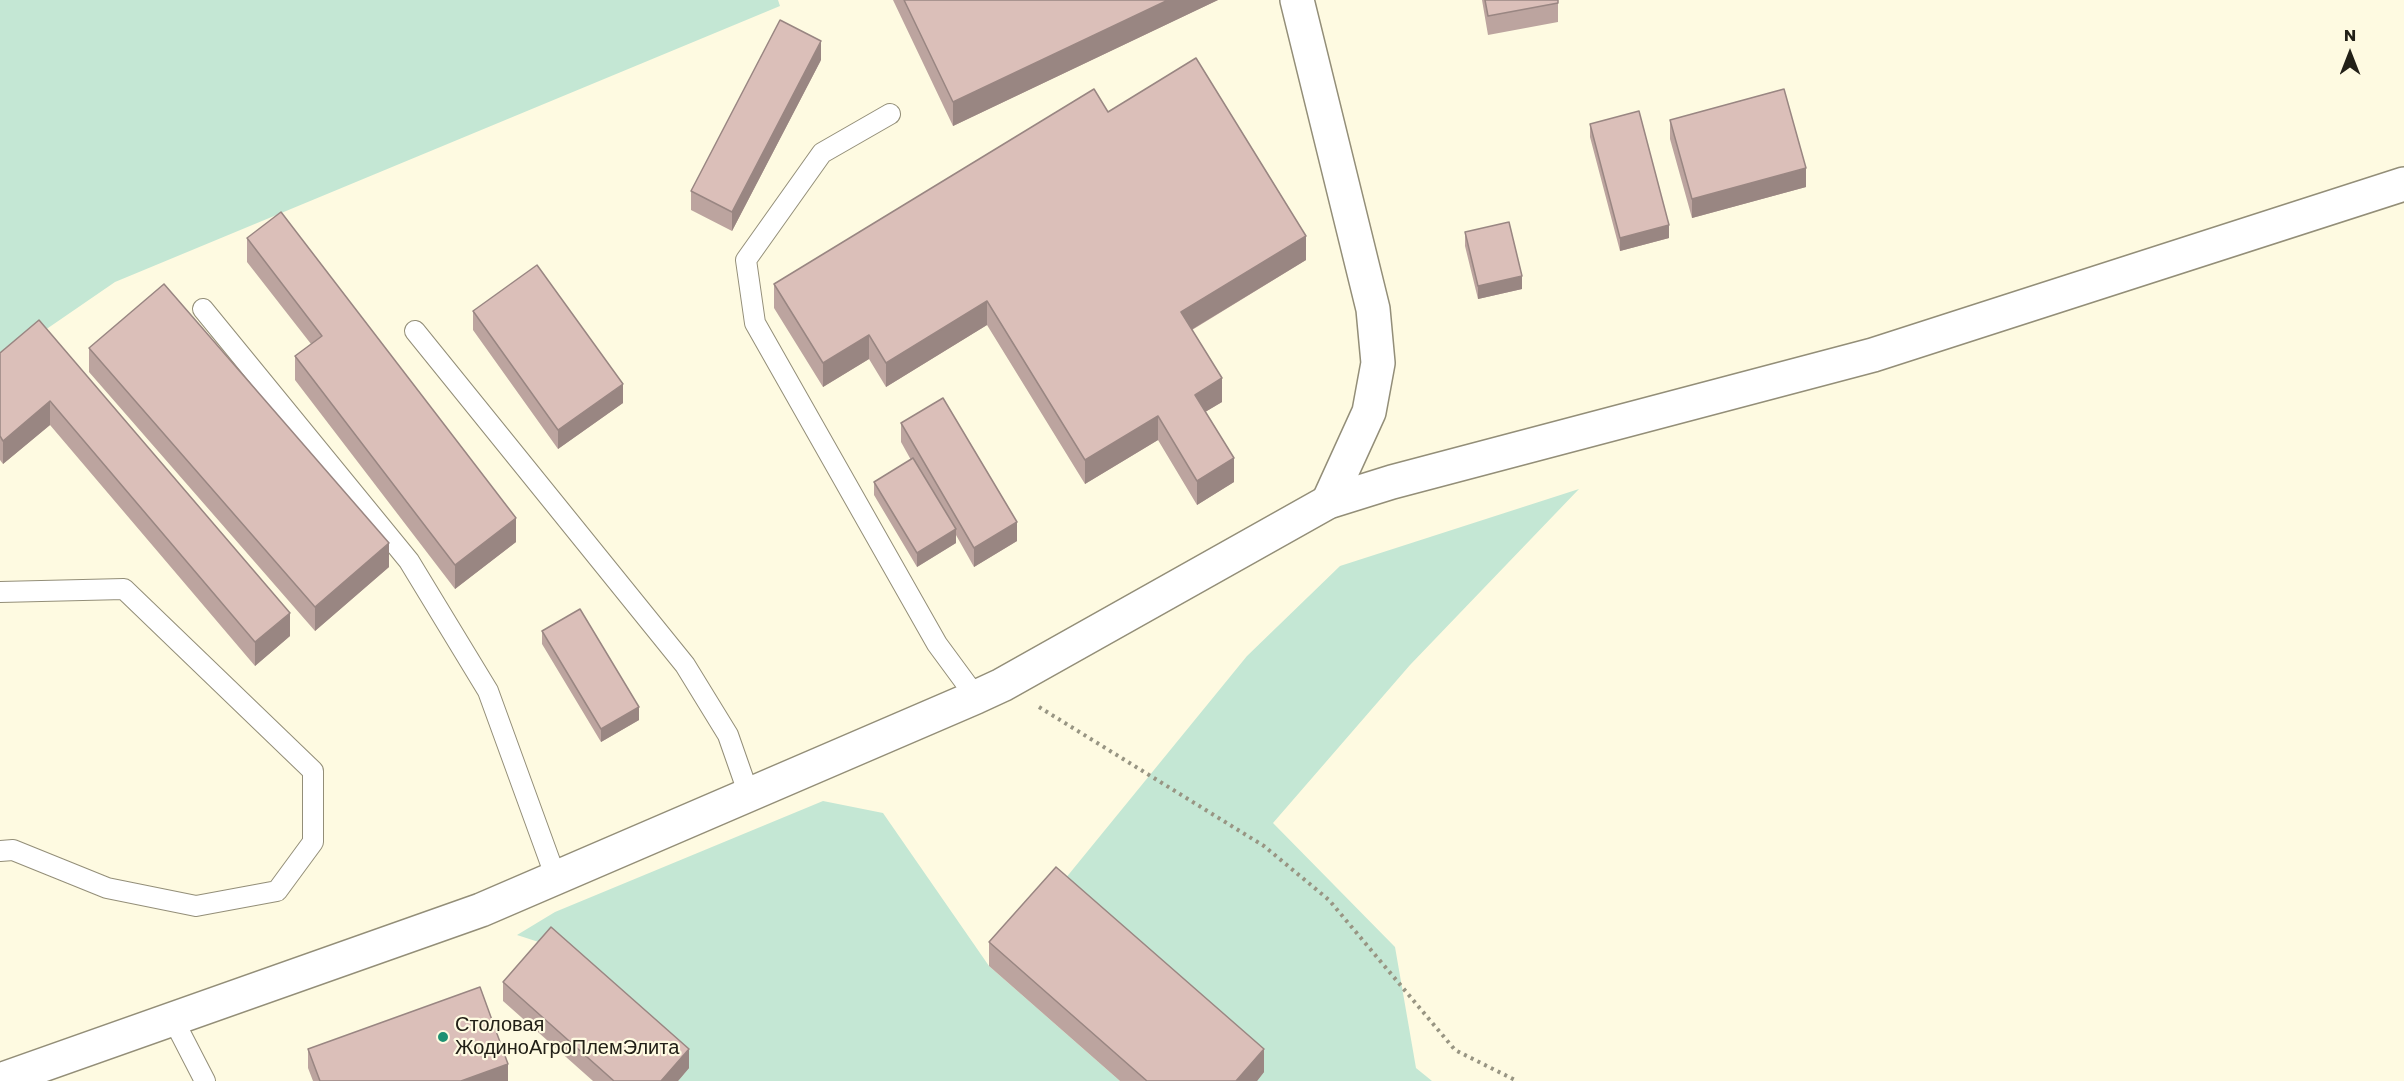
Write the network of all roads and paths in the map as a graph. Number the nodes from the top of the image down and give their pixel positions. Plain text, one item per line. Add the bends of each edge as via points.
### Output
1 (1297, 0) edge
2 (890, 114) dead end
3 (2404, 184) edge
4 (203, 309) dead end
5 (416, 331) dead end
6 (1328, 502) junction
7 (0, 592) edge
8 (989, 691) junction
9 (749, 795) junction
10 (0, 850) edge
11 (556, 878) junction
12 (172, 1019) junction
13 (0, 1080) edge
14 (205, 1081) edge
15 (1517, 1081) edge

1 - 6 street via 1373,309 1378,363 1369,412
2 - 8 lane via 822,153 746,260 755,323 936,644
3 - 6 street via 1873,355 1403,478
4 - 11 lane via 409,561 488,691
5 - 9 lane via 685,665 728,735
6 - 8 street
7 - 10 lane via 124,589 313,771 313,842 277,891 196,906 107,888 13,850
8 - 9 street
8 - 15 path via 1264,846 1329,900 1455,1050
9 - 11 street
11 - 12 street via 482,910
12 - 13 street
12 - 14 lane

